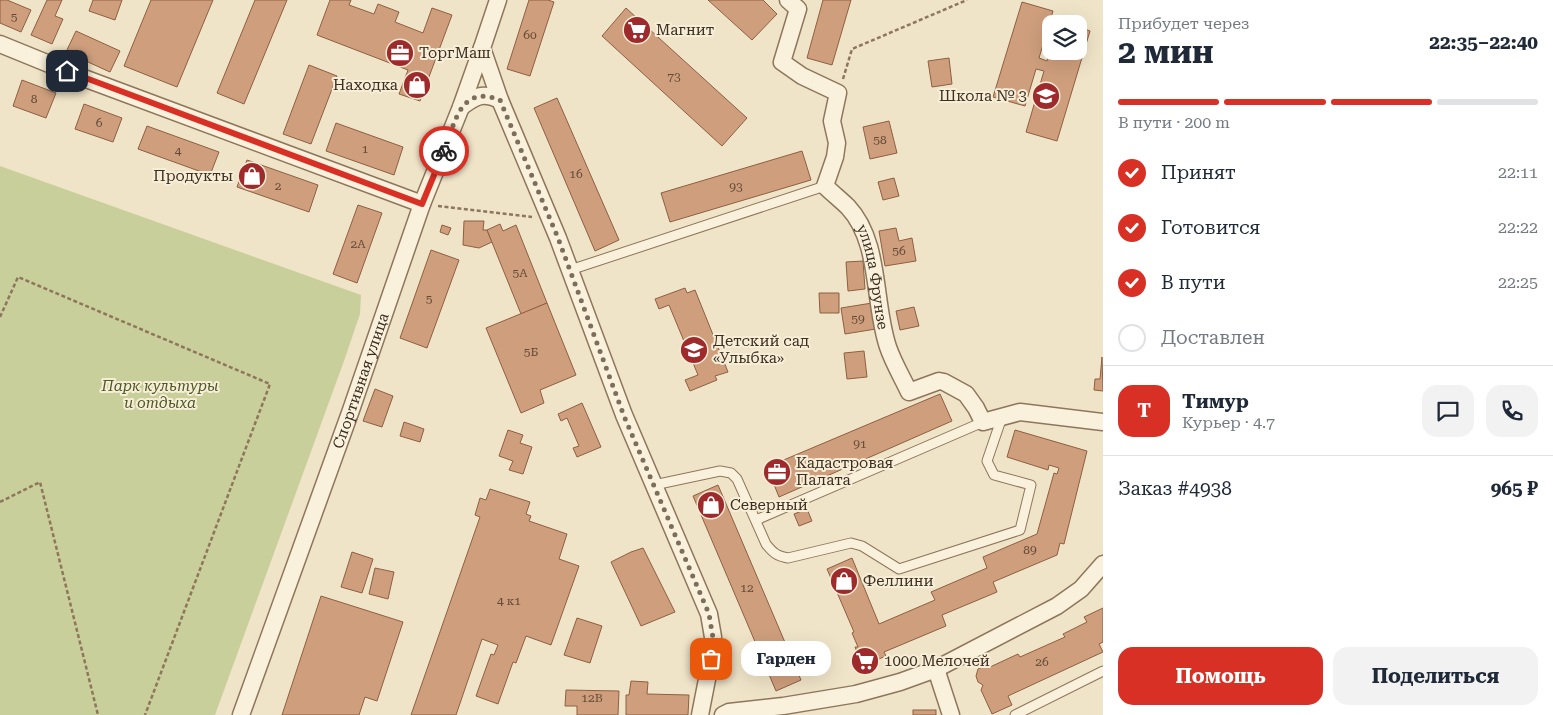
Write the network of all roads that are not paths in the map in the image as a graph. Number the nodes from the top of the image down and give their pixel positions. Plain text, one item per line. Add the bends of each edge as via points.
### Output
1 (498, 0) edge
2 (796, 3) edge
3 (0, 44) edge
4 (482, 48) junction
5 (500, 100) junction
6 (461, 107) junction
7 (824, 186) junction
8 (422, 204) junction
9 (570, 270) junction
10 (1002, 417) junction
11 (983, 422) junction
12 (1103, 422) edge
13 (654, 485) junction
14 (756, 520) junction
15 (1103, 564) edge
16 (936, 669) junction
17 (1103, 671) edge
18 (704, 695) junction
19 (726, 713) edge
20 (241, 715) edge
21 (700, 715) edge
22 (950, 715) edge
23 (1015, 715) edge

1 - 4 street, Спортивная улица
2 - 7 street via 782,62 802,76 838,93 832,121 837,143 835,157
3 - 8 street
4 - 5 street
4 - 6 street, Спортивная улица
5 - 6 street via 484,95 474,97
5 - 9 street
6 - 8 street, Спортивная улица
7 - 9 lane
7 - 11 street, улица Фрунзе via 849,208 860,226 870,251 888,347 910,392 944,382 966,394
8 - 20 street, Спортивная улица
9 - 13 street via 624,416
10 - 11 street
10 - 12 street via 1020,412
10 - 14 lane via 987,461 994,475 1032,485 1020,530 899,568 851,543 788,558 779,556 766,544
11 - 14 lane
13 - 14 lane via 720,472 731,474 737,479
13 - 18 street via 709,614 713,638
15 - 16 street via 1081,589 1057,606
16 - 19 street via 856,694
16 - 22 street
17 - 23 lane
18 - 19 street
18 - 21 street

